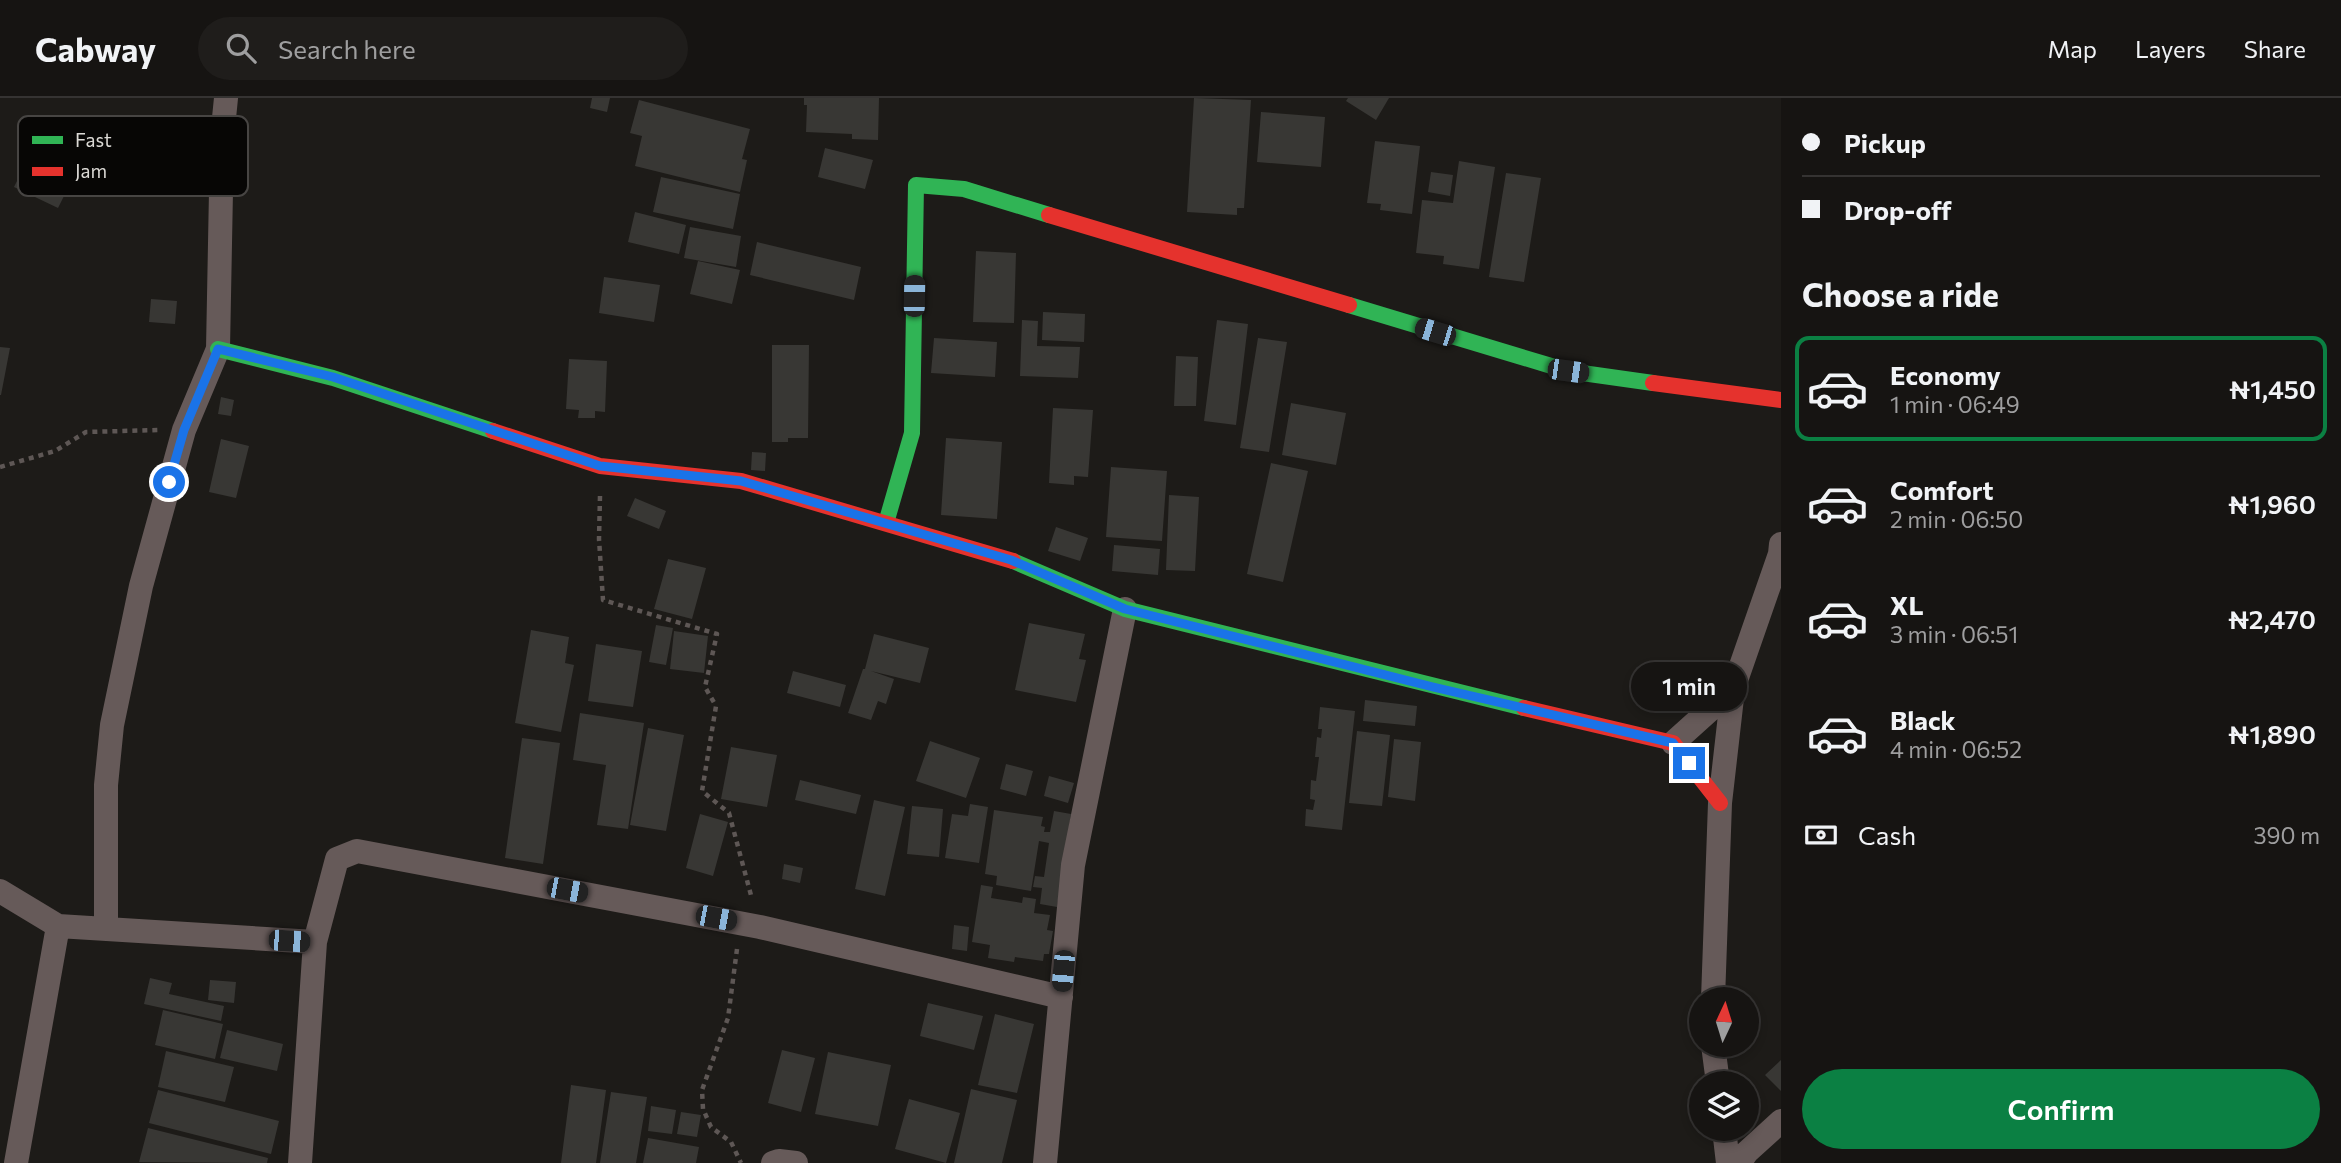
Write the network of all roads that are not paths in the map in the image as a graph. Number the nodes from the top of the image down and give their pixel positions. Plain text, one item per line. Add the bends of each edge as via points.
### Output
1 (226, 98) edge
2 (224, 116) edge
3 (221, 196) edge
4 (218, 349) junction
5 (1781, 400) edge
6 (886, 523) junction
7 (1781, 544) edge
8 (1125, 609) junction
9 (1733, 689) junction
10 (1673, 743) junction
11 (1720, 803) junction
12 (0, 891) edge
13 (58, 926) junction
14 (106, 929) junction
15 (315, 943) junction
16 (1713, 987) edge
17 (1060, 998) junction
18 (1781, 1121) edge
19 (1725, 1141) edge
20 (16, 1163) edge
21 (300, 1163) edge
22 (773, 1163) edge
23 (796, 1163) edge
24 (1045, 1163) edge
25 (1728, 1163) edge
26 (1739, 1163) edge

1 - 2 street
3 - 4 street
4 - 6 street via 333,377 600,466 741,481
4 - 14 street via 184,430 141,586 112,724 106,785
5 - 6 street via 1568,371 964,189 916,186 912,433
6 - 8 street via 1011,560
7 - 9 street
8 - 10 street
8 - 17 street via 1073,864
9 - 10 street
9 - 11 street
10 - 11 street
11 - 16 street
12 - 13 street
13 - 14 street
13 - 20 street
14 - 15 street
15 - 17 street via 337,859 357,851 750,925
15 - 21 street
17 - 24 street
18 - 26 street
19 - 25 street
22 - 23 street

